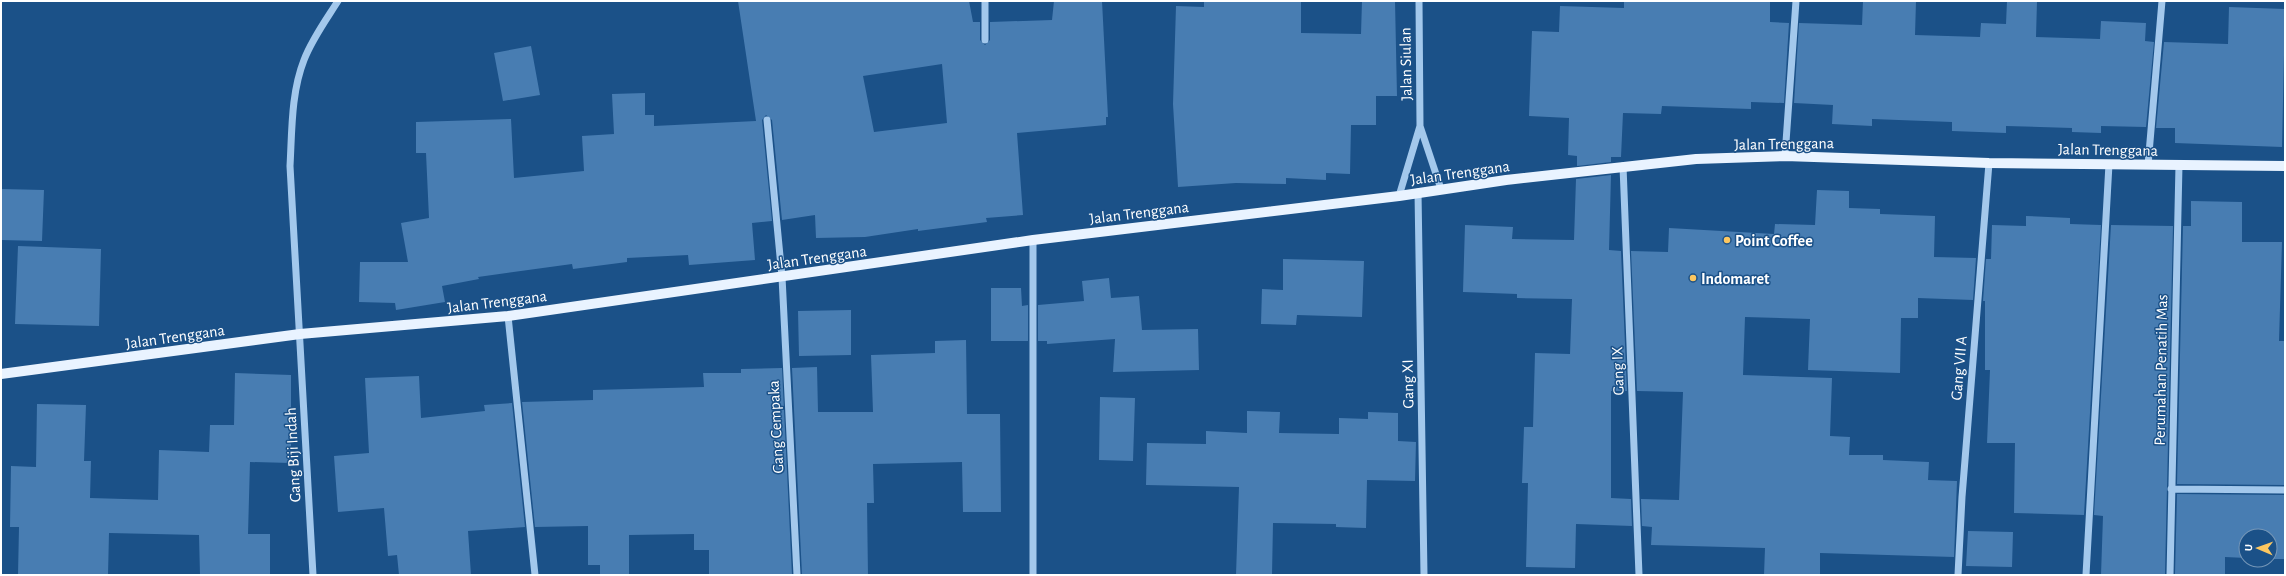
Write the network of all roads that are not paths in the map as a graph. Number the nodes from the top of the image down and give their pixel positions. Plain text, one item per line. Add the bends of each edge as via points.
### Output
1 (338, 1) edge
2 (985, 1) edge
3 (1419, 1) edge
4 (1796, 1) edge
5 (2162, 1) edge
6 (986, 40) dead end
7 (768, 120) dead end
8 (1420, 126) junction
9 (1785, 156) junction
10 (1989, 163) junction
11 (2110, 164) junction
12 (2148, 165) junction
13 (2179, 165) junction
14 (1623, 166) junction
15 (2285, 166) edge
16 (1441, 189) junction
17 (1418, 192) junction
18 (1399, 196) junction
19 (1033, 240) junction
20 (782, 278) junction
21 (508, 316) junction
22 (300, 334) junction
23 (1, 374) edge
24 (2171, 489) junction
25 (2285, 490) edge
26 (313, 575) edge
27 (535, 575) edge
28 (797, 575) edge
29 (1033, 575) edge
30 (1424, 575) edge
31 (1639, 575) edge
32 (1958, 575) edge
33 (2086, 575) edge
34 (2170, 575) edge

1 - 22 street, Gang Biji Indah via 304,60 294,101 290,166
2 - 6 street
3 - 8 street, Jalan Siulan
4 - 9 street
5 - 12 street
7 - 20 street, Gang Cempaka
8 - 16 street, Jalan Siulan
8 - 18 street, Jalan Siulan
9 - 10 main road, Jalan Trenggana
9 - 14 main road, Jalan Trenggana via 1696,159
10 - 11 main road, Jalan Trenggana
10 - 32 street, Gang VII A via 1962,489
11 - 12 main road, Jalan Trenggana
11 - 33 street
12 - 13 main road, Jalan Trenggana
13 - 15 main road, Jalan Trenggana
13 - 24 street, Perumahan Penatih Mas
14 - 16 main road, Jalan Trenggana
14 - 31 street, Gang IX
16 - 17 main road, Jalan Trenggana
17 - 18 main road, Jalan Trenggana
17 - 30 street, Gang XI
18 - 19 main road, Jalan Trenggana
19 - 20 main road, Jalan Trenggana
19 - 29 street
20 - 21 main road, Jalan Trenggana via 688,289
20 - 28 street, Gang Cempaka
21 - 22 main road, Jalan Trenggana
21 - 27 street
22 - 23 main road, Jalan Trenggana
22 - 26 street, Gang Biji Indah
24 - 25 street
24 - 34 street, Perumahan Penatih Mas

